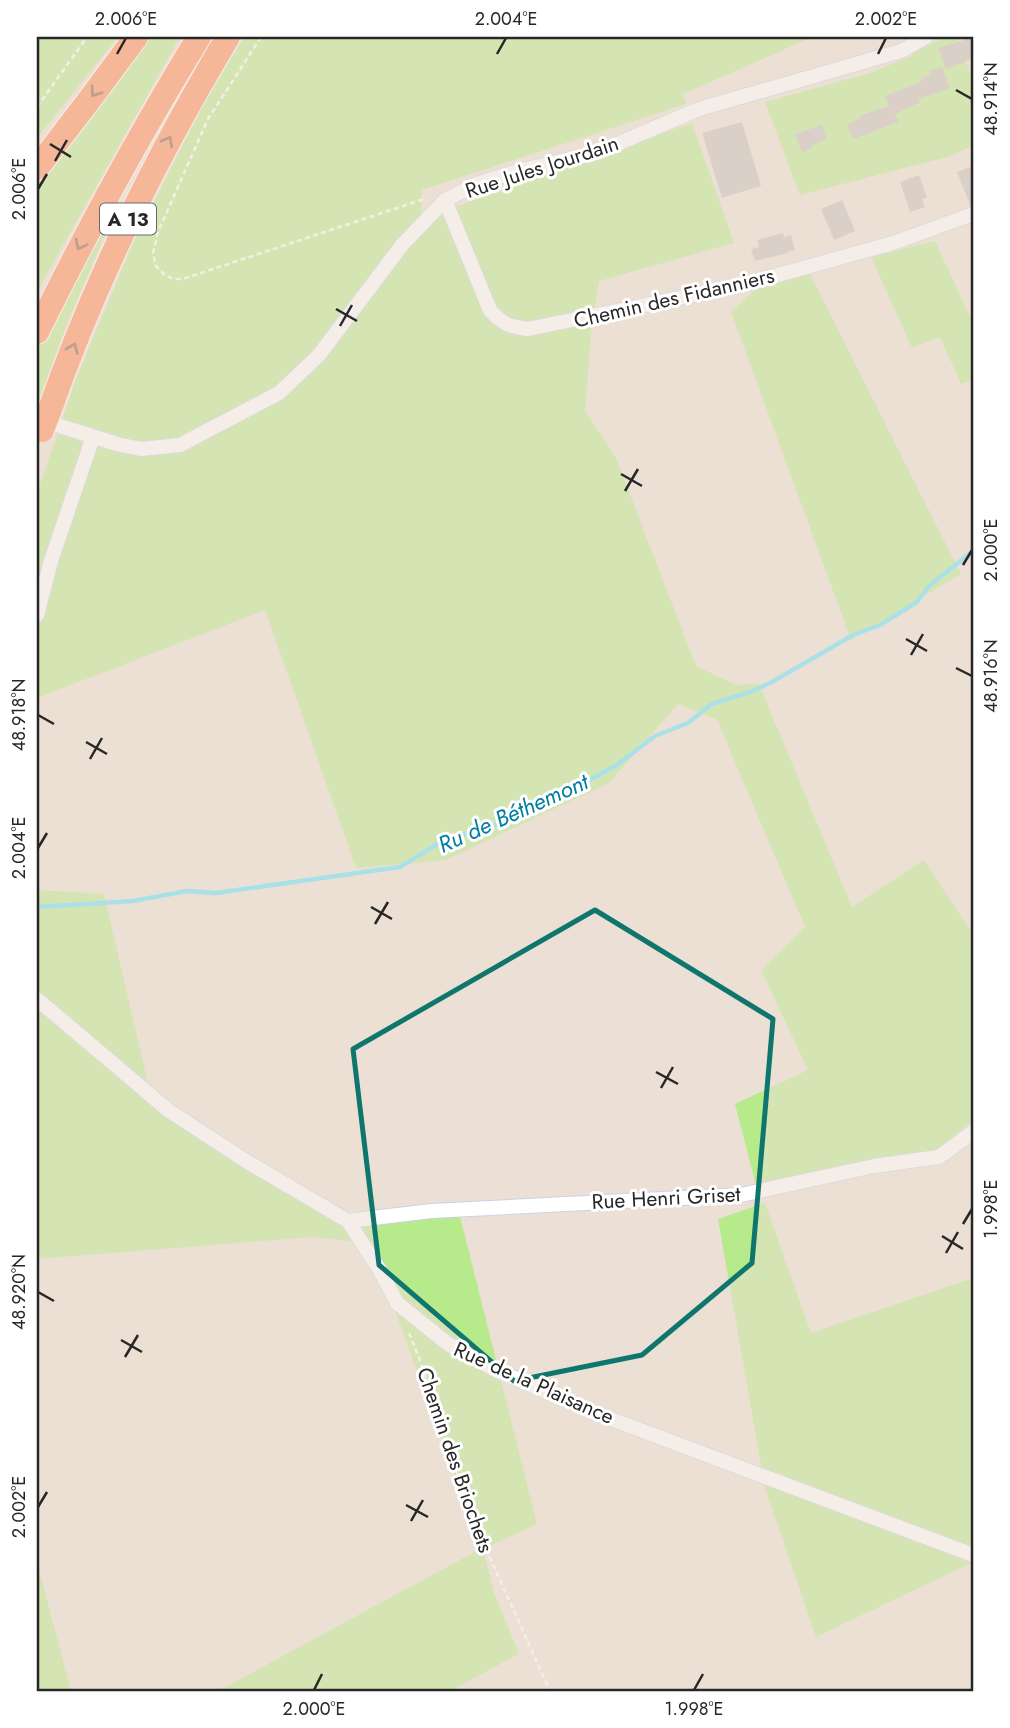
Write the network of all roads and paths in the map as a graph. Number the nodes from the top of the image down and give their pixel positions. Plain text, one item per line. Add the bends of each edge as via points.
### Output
1 (87, 37) edge
2 (135, 37) edge
3 (199, 37) edge
4 (228, 37) edge
5 (261, 37) edge
6 (926, 37) edge
7 (37, 107) edge
8 (37, 168) edge
9 (445, 200) junction
10 (973, 214) edge
11 (37, 332) edge
12 (41, 427) edge
13 (93, 437) junction
14 (37, 615) edge
15 (37, 999) edge
16 (973, 1132) edge
17 (348, 1221) junction
18 (397, 1303) junction
19 (973, 1555) edge
20 (550, 1691) edge

1 - 7 path
2 -> 8 highway
3 -> 11 highway, A 13 via 102,204
12 -> 4 highway, A 13 via 121,233
5 - 9 path via 208,119 158,232 153,253 156,266 166,276 183,279 424,199
6 - 9 street, Rue Jules Jourdain via 901,51 699,109 596,153 477,184
9 - 10 street, Chemin des Fidanniers via 490,310 508,326 528,329 742,285 893,243
9 - 13 street, Rue Jules Jourdain via 402,245 319,355 279,393 180,445 141,449
12 - 13 street, Rue Jules Jourdain
13 - 14 street
15 - 17 street, Rue de la Plaisance via 168,1110
16 - 17 street, Rue Henri Griset via 939,1157 741,1195 430,1211
17 - 18 street, Rue de la Plaisance
18 - 19 street, Rue de la Plaisance via 448,1344 498,1371 598,1414
18 - 20 path, Chemin des Briochets via 472,1518

